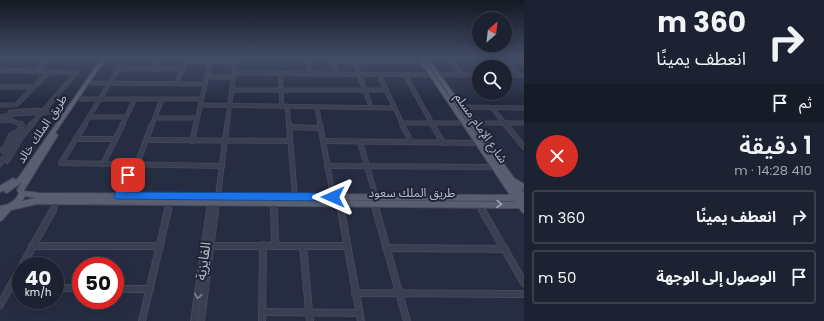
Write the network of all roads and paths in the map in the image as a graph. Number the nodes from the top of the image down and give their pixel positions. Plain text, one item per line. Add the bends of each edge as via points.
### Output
1 (48, 73) edge
2 (75, 73) edge
3 (94, 73) edge
4 (98, 73) edge
5 (116, 73) edge
6 (181, 73) edge
7 (207, 73) edge
8 (280, 74) junction
9 (310, 74) joint
10 (336, 74) joint
11 (359, 74) junction
12 (234, 75) junction
13 (380, 75) junction
14 (405, 75) junction
15 (434, 75) junction
16 (462, 75) joint
17 (472, 75) edge
18 (512, 75) edge
19 (518, 75) joint
20 (524, 75) edge
21 (206, 77) junction
22 (92, 82) junction
23 (110, 83) junction
24 (177, 83) junction
25 (205, 84) junction
26 (0, 87) edge
27 (34, 87) junction
28 (232, 90) junction
29 (281, 90) junction
30 (364, 90) junction
31 (386, 90) junction
32 (80, 99) junction
33 (100, 99) junction
34 (134, 99) junction
35 (162, 99) junction
36 (201, 99) junction
37 (0, 105) edge
38 (16, 105) junction
39 (200, 105) junction
40 (230, 106) junction
41 (285, 106) junction
42 (317, 107) junction
43 (371, 107) junction
44 (460, 107) junction
45 (395, 108) junction
46 (492, 108) junction
47 (523, 109) edge
48 (18, 110) junction
49 (67, 111) junction
50 (7, 112) junction
51 (44, 112) junction
52 (0, 115) edge
53 (90, 117) junction
54 (126, 117) junction
55 (155, 118) junction
56 (197, 118) junction
57 (0, 121) edge
58 (402, 123) junction
59 (432, 123) junction
60 (471, 123) junction
61 (504, 123) junction
62 (524, 123) edge
63 (464, 124) junction
64 (289, 127) junction
65 (320, 128) junction
66 (20, 131) junction
67 (76, 139) junction
68 (115, 139) junction
69 (146, 140) junction
70 (192, 141) junction
71 (225, 141) junction
72 (290, 141) junction
73 (323, 141) junction
74 (360, 142) junction
75 (411, 142) junction
76 (443, 143) junction
77 (477, 143) junction
78 (524, 147) edge
79 (0, 150) edge
80 (7, 161) dead end
81 (0, 164) edge
82 (103, 164) junction
83 (134, 164) junction
84 (222, 166) junction
85 (327, 166) junction
86 (367, 166) junction
87 (495, 167) junction
88 (508, 175) junction
89 (24, 178) junction
90 (508, 187) junction
91 (524, 188) edge
92 (21, 191) junction
93 (1, 192) edge
94 (119, 196) junction
95 (295, 197) junction
96 (333, 197) junction
97 (500, 197) junction
98 (515, 197) junction
99 (215, 200) junction
100 (375, 200) junction
101 (57, 202) junction
102 (170, 202) junction
103 (274, 202) junction
104 (523, 202) edge
105 (340, 203) junction
106 (479, 204) junction
107 (11, 206) junction
108 (0, 209) edge
109 (0, 218) edge
110 (263, 245) junction
111 (275, 245) junction
112 (32, 246) junction
113 (160, 246) junction
114 (210, 246) junction
115 (303, 246) junction
116 (346, 246) junction
117 (386, 248) junction
118 (505, 249) junction
119 (524, 283) edge
120 (9, 288) joint
121 (124, 288) edge
122 (150, 289) junction
123 (355, 293) junction
124 (399, 293) junction
125 (524, 294) edge
126 (1, 302) edge
127 (262, 312) junction
128 (359, 313) junction
129 (309, 314) junction
130 (142, 321) edge
131 (194, 321) edge
132 (201, 321) edge
133 (262, 321) edge
134 (310, 321) edge
135 (361, 321) edge
136 (407, 321) edge

1 - 27 street
2 - 51 street
3 - 49 main road, طريق الملك خالد
4 - 22 main road, طريق الملك خالد
5 - 23 street
6 - 24 street
7 - 21 street
8 - 9 street
8 - 12 street
8 - 29 street
9 - 10 street
10 - 11 street
11 - 13 street
11 - 30 street
12 - 21 street
12 - 28 street
13 - 14 street
13 - 31 street
14 - 15 street
14 - 59 street
15 - 16 street
15 - 44 main road, شارع الإمام مسلم
15 - 63 main road, شارع الإمام مسلم
16 - 17 street
18 - 19 street
19 - 20 street
21 - 25 street
22 - 23 street
22 - 32 main road, طريق الملك خالد
23 - 24 street
23 - 33 street
24 - 25 street
25 - 36 street
26 - 27 street
27 - 38 street
28 - 29 street
28 - 40 street
29 - 30 street
29 - 41 street
30 - 31 street
30 - 43 street
31 - 45 street
32 - 33 street
32 - 89 main road, طريق الملك خالد
33 - 34 street
33 - 53 street
34 - 35 street
34 - 54 street
35 - 36 street
35 - 55 street
36 - 39 street
37 - 38 street
38 - 48 street
38 - 50 street
39 - 40 street
39 - 56 street
40 - 41 street
40 - 71 street
41 - 42 street
41 - 64 street
42 - 43 street
42 - 65 street
43 - 45 street
44 - 46 street
44 - 60 main road, شارع الإمام مسلم
45 - 58 street
46 - 47 street
46 - 61 street
48 - 50 street
48 - 51 street
49 - 51 street
49 - 89 main road, طريق الملك خالد
50 - 52 street
51 - 52 street
51 - 80 street via 22,136
53 - 54 street
53 - 67 street
54 - 68 street
55 - 56 street
55 - 69 street
56 - 70 street
57 - 66 street via 15,120 22,125
58 - 59 street
58 - 75 street
59 - 63 street
59 - 76 street
60 - 61 street
60 - 88 main road, شارع الإمام مسلم
61 - 62 street
61 - 78 street
63 - 77 main road, شارع الإمام مسلم
64 - 65 street
64 - 72 street
65 - 73 street
66 - 79 street via 11,135 4,150
66 - 81 street
67 - 68 street
67 - 82 street via 61,164
68 - 82 street
69 - 70 street
69 - 83 street
70 - 71 street
71 - 72 street
71 - 84 street
72 - 95 street
73 - 74 street
73 - 85 street
74 - 75 street
74 - 86 street
75 - 76 street
76 - 77 street
77 - 87 main road, شارع الإمام مسلم
82 - 83 street
83 - 84 street
83 - 94 street
84 - 99 street
85 - 86 street
85 - 96 street
86 - 87 street
86 - 100 street
87 - 90 main road, شارع الإمام مسلم
88 - 91 main road
88 - 104 main road, شارع الإمام مسلم
89 - 92 main road, طريق الملك خالد
89 - 93 main road
90 - 97 main road
90 - 98 main road, شارع الإمام مسلم
92 - 93 main road, طريق الملك سعود via 12,188
92 - 94 main road, طريق الملك سعود via 39,196
92 - 107 main road, طريق الملك خالد via 20,199
94 - 99 main road, طريق الملك سعود
95 - 96 main road, طريق الملك سعود
95 - 99 main road, طريق الملك سعود
96 - 100 main road, طريق الملك سعود
97 - 98 main road, طريق الملك سعود
97 - 100 main road, طريق الملك سعود
98 - 104 main road, شارع الإمام مسلم
99 - 102 main road, طريق الملك سعود
99 - 103 main road, طريق الملك سعود
99 - 114 street, الفايزية
99 -> 131 street, الفايزية
100 - 105 main road, طريق الملك سعود
100 - 106 main road, طريق الملك سعود
100 - 117 street
101 - 102 main road, طريق الملك سعود
101 - 107 main road, طريق الملك سعود via 37,201
101 - 112 street
102 - 113 street
103 - 105 main road, طريق الملك سعود
103 - 111 street
106 -> 104 main road, طريق الملك سعود
105 - 116 street
106 - 118 street
107 - 108 main road, طريق الملك سعود
107 - 109 main road
110 - 111 street
110 - 114 street
110 - 127 street
111 - 115 street
112 - 113 street
112 - 120 street
113 - 122 street
114 - 132 street, الفايزية
115 - 116 street
115 - 129 street
116 - 123 street
117 - 118 street
117 - 124 street
118 - 119 street
120 - 126 street
121 - 122 street
122 - 130 street
123 - 124 street
123 - 128 street
124 - 125 street
124 - 136 street
127 - 129 street
127 - 133 street
128 - 129 street
128 - 135 street
129 - 134 street

